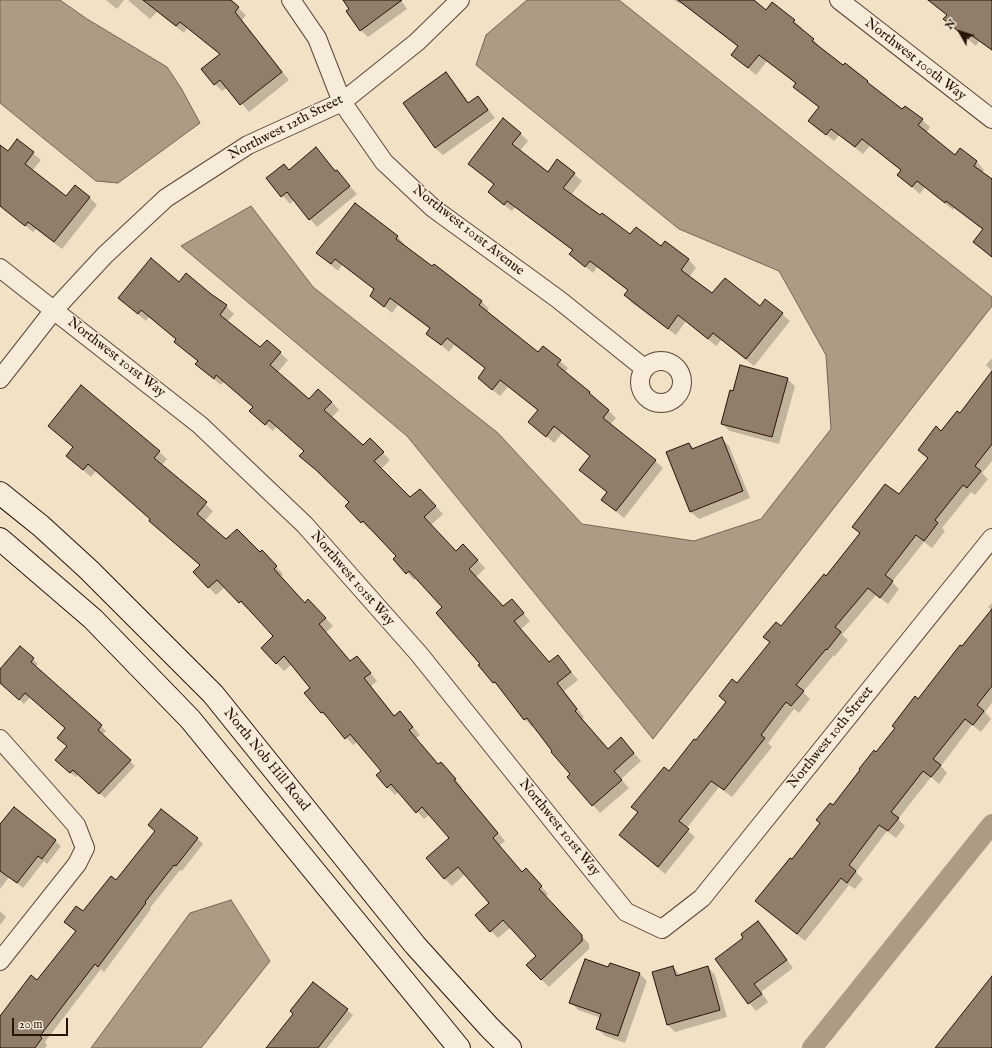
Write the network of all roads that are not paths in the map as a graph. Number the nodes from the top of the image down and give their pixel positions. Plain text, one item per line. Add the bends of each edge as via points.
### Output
1 (291, 0) edge
2 (460, 0) edge
3 (838, 0) edge
4 (342, 102) junction
5 (992, 119) edge
6 (0, 268) edge
7 (54, 310) junction
8 (644, 368) dead end
9 (0, 379) edge
10 (0, 493) edge
11 (992, 538) edge
12 (0, 539) edge
13 (0, 739) edge
14 (662, 929) joint
15 (0, 961) edge
16 (459, 1048) edge
17 (510, 1048) edge

1 - 4 street, Northwest 101st Avenue via 316,38
2 - 4 street, Northwest 12th Street via 417,42
3 - 5 street, Northwest 100th Way
4 - 7 street, Northwest 12th Street via 248,145 166,198 105,255
4 - 8 street, Northwest 101st Avenue via 384,162 433,208 558,299
6 - 7 street, Northwest 101st Way
7 - 9 street, Northwest 12th Street
7 - 14 street, Northwest 101st Way via 200,425 305,526 418,654 626,912
10 - 17 main road, North Nob Hill Road via 89,570 213,694 415,945
11 - 14 street, Northwest 10th Street via 702,898
12 - 16 main road via 93,619 190,719
13 - 15 street via 76,825 85,848 77,864

